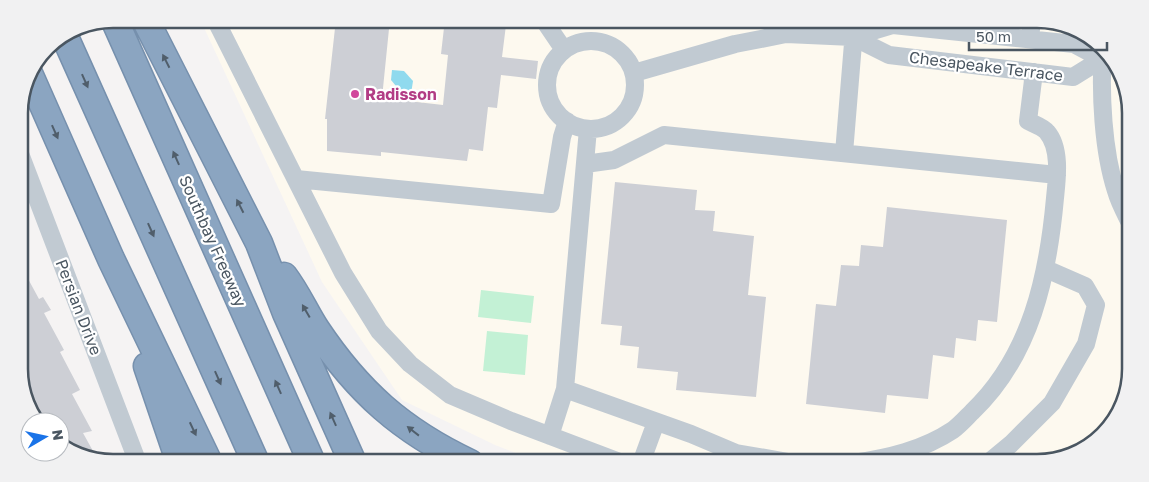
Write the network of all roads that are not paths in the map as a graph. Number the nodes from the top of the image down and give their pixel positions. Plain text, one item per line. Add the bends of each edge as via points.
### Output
1 (118, 28) edge
2 (150, 28) edge
3 (220, 28) edge
4 (549, 28) edge
5 (854, 28) edge
6 (883, 28) edge
7 (922, 28) edge
8 (1031, 28) edge
9 (853, 37) junction
10 (1030, 39) junction
11 (67, 41) edge
12 (564, 50) junction
13 (1095, 52) edge
14 (1102, 59) edge
15 (1106, 64) edge
16 (1034, 72) junction
17 (634, 73) junction
18 (33, 83) edge
19 (567, 121) junction
20 (588, 129) junction
21 (844, 153) junction
22 (585, 164) junction
23 (28, 175) edge
24 (1057, 175) junction
25 (296, 180) junction
26 (1122, 205) edge
27 (259, 243) junction
28 (111, 259) junction
29 (1046, 269) junction
30 (565, 389) junction
31 (656, 422) junction
32 (550, 436) junction
33 (135, 454) edge
34 (177, 454) edge
35 (205, 454) edge
36 (252, 454) edge
37 (308, 454) edge
38 (349, 454) edge
39 (452, 454) edge
40 (598, 454) edge
41 (644, 454) edge
42 (742, 454) edge
43 (911, 454) edge
44 (999, 454) edge

37 -> 1 highway, Southbay Freeway
27 -> 2 highway
3 - 25 street
4 - 12 street
5 - 9 street
6 - 9 street, Chesapeake Terrace
7 - 10 street, Chesapeake Terrace
8 - 10 street
9 - 16 street, Chesapeake Terrace via 889,55
9 - 17 street, Chesapeake Terrace via 786,34 735,44
9 - 21 street
10 - 13 street, Chesapeake Terrace via 1074,44
11 -> 36 highway
12 - 17 street via 576,43 605,43 628,60
12 - 19 street via 549,73 548,86 550,100
14 - 16 street, Chesapeake Terrace via 1073,77
15 - 26 street via 1104,117 1110,168
16 - 24 street via 1028,120 1047,132 1054,144
17 - 20 street via 632,101 625,113 602,128
18 -> 28 highway
19 - 20 street
19 - 25 street via 551,204
20 - 22 street
21 - 22 street via 664,135 614,160
21 - 24 street
22 - 30 street
23 - 33 street, Persian Drive
24 - 29 street
25 - 32 street via 343,273 379,331 410,364 450,395
38 -> 27 highway via 286,313
39 -> 27 highway via 426,441 382,407 346,370 290,283
28 - 34 highway
28 -> 35 highway
29 - 43 street via 1030,324 1004,376 954,430
29 - 44 street via 1086,286 1096,304 1086,344 1052,403
30 - 31 street
30 - 32 street
31 - 41 street
31 - 42 street
32 - 40 street

